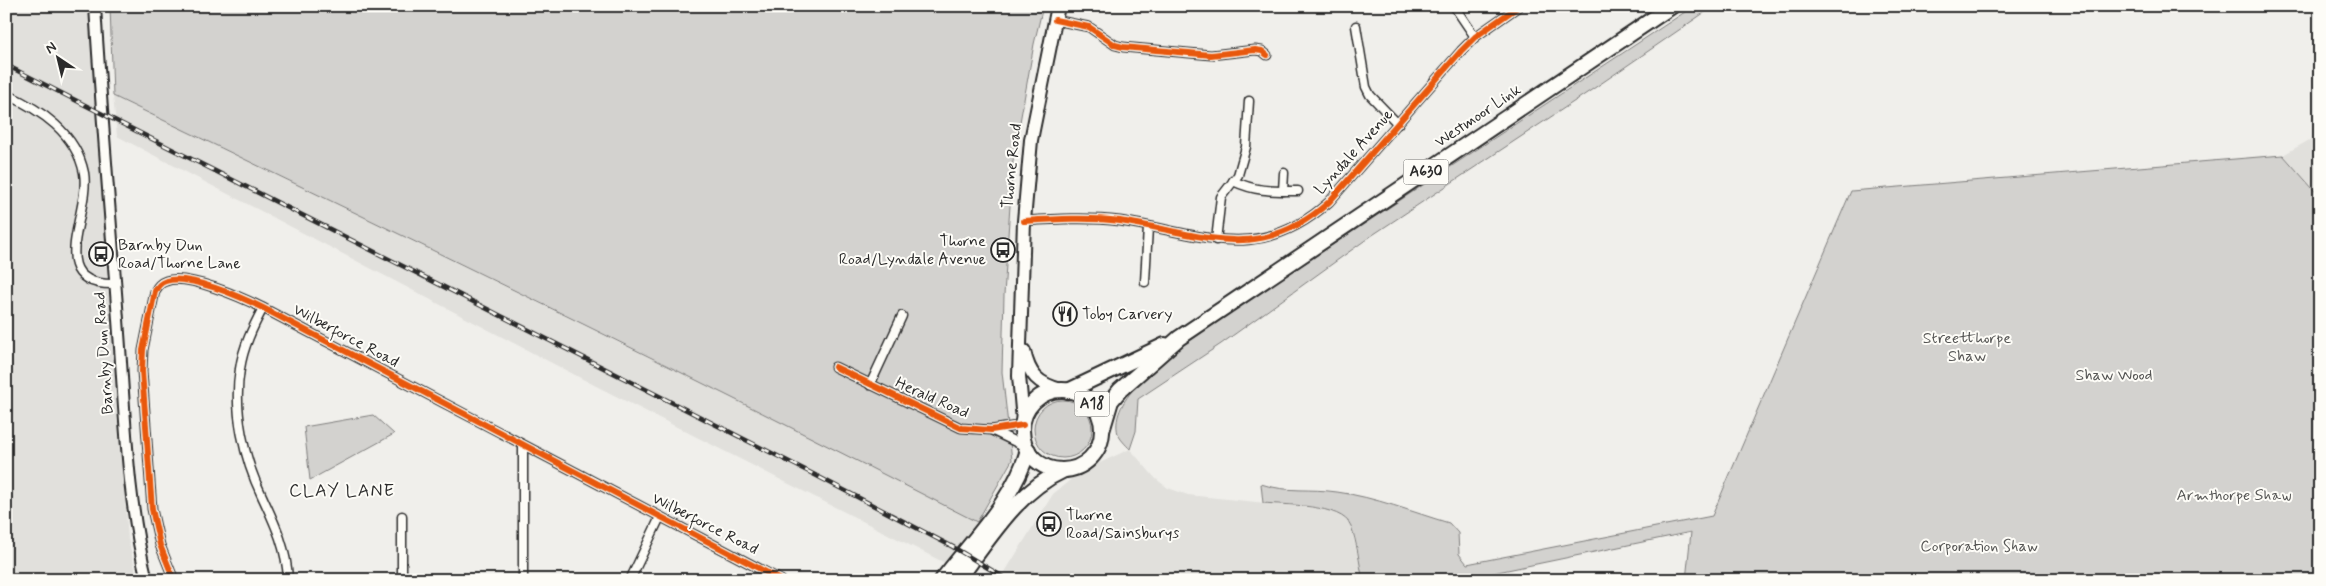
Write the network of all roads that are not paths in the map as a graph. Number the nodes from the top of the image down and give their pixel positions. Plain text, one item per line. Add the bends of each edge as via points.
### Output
1 (95, 6) edge
2 (1058, 6) edge
3 (1454, 6) edge
4 (1519, 6) edge
5 (1672, 6) edge
6 (1055, 20) junction
7 (1356, 26) dead end
8 (1475, 37) junction
9 (1267, 55) dead end
10 (6, 94) edge
11 (1249, 101) dead end
12 (1398, 124) junction
13 (1284, 173) dead end
14 (1233, 181) junction
15 (1283, 191) junction
16 (1298, 191) dead end
17 (1024, 221) junction
18 (1148, 227) junction
19 (1216, 240) junction
20 (1145, 282) dead end
21 (114, 284) junction
22 (262, 308) junction
23 (902, 316) dead end
24 (1020, 332) junction
25 (1179, 338) junction
26 (834, 367) dead end
27 (870, 385) junction
28 (1065, 391) junction
29 (1023, 423) junction
30 (991, 430) junction
31 (1102, 431) junction
32 (523, 445) junction
33 (1027, 449) junction
34 (1064, 470) junction
35 (402, 516) dead end
36 (660, 517) junction
37 (147, 580) edge
38 (174, 580) edge
39 (288, 580) edge
40 (402, 580) edge
41 (523, 580) edge
42 (630, 580) edge
43 (781, 580) edge
44 (942, 580) edge
45 (958, 580) edge

1 - 21 street, Barnby Dun Road
2 - 6 main road, Thorne Road / A18
3 - 8 street
4 - 8 street, Lyndale Avenue
5 - 25 highway, Westmoor Link / A630
6 - 9 street via 1089,27 1123,47 1211,55 1262,50
6 - 17 main road, Thorne Road / A18 via 1031,140
7 - 12 street via 1366,87
8 - 12 street, Lyndale Avenue
10 - 21 street via 36,110 69,139 78,155 85,184 75,240 77,272 93,284
11 - 14 street via 1246,147
12 - 19 street, Lyndale Avenue via 1329,202 1303,221 1275,234
13 - 15 street
14 - 15 street via 1251,189
14 - 19 street via 1224,190 1218,204
15 - 16 street
17 - 18 street, Lyndale Avenue via 1099,219
17 - 24 main road, Thorne Road / A18
18 - 19 street, Lyndale Avenue
18 - 20 street
21 - 37 street, Barnby Dun Road via 137,541
22 - 32 street, Wilberforce Road
22 - 38 street, Wilberforce Road via 232,293 178,280 164,281 155,291 142,371 148,466 152,509 160,545
22 - 39 street via 249,336 240,369 240,421 254,476 283,543
23 - 27 street
24 - 28 main road, A18 via 1032,374 1049,387
24 - 29 main road, A18
25 - 28 highway, Westmoor Link / A630
25 - 31 highway, Westmoor Link / A630 via 1120,390 1111,401
26 - 27 street, Herald Road
27 - 30 street, Herald Road via 961,428
28 - 29 highway, A18 via 1042,396 1032,404
28 - 31 highway, A18 via 1085,397 1092,404 1098,413
29 - 30 street, Herald Road
29 - 33 highway, A18 via 1022,435
30 - 33 street, Herald Road
31 - 34 highway, A18 via 1093,455 1083,464
32 - 36 street, Wilberforce Road
32 - 41 street
33 - 34 highway via 1043,465
33 - 44 highway, A18 via 1022,470 1010,494
34 - 45 highway, A18 via 1018,502
35 - 40 street
36 - 42 street
36 - 43 street, Wilberforce Road

